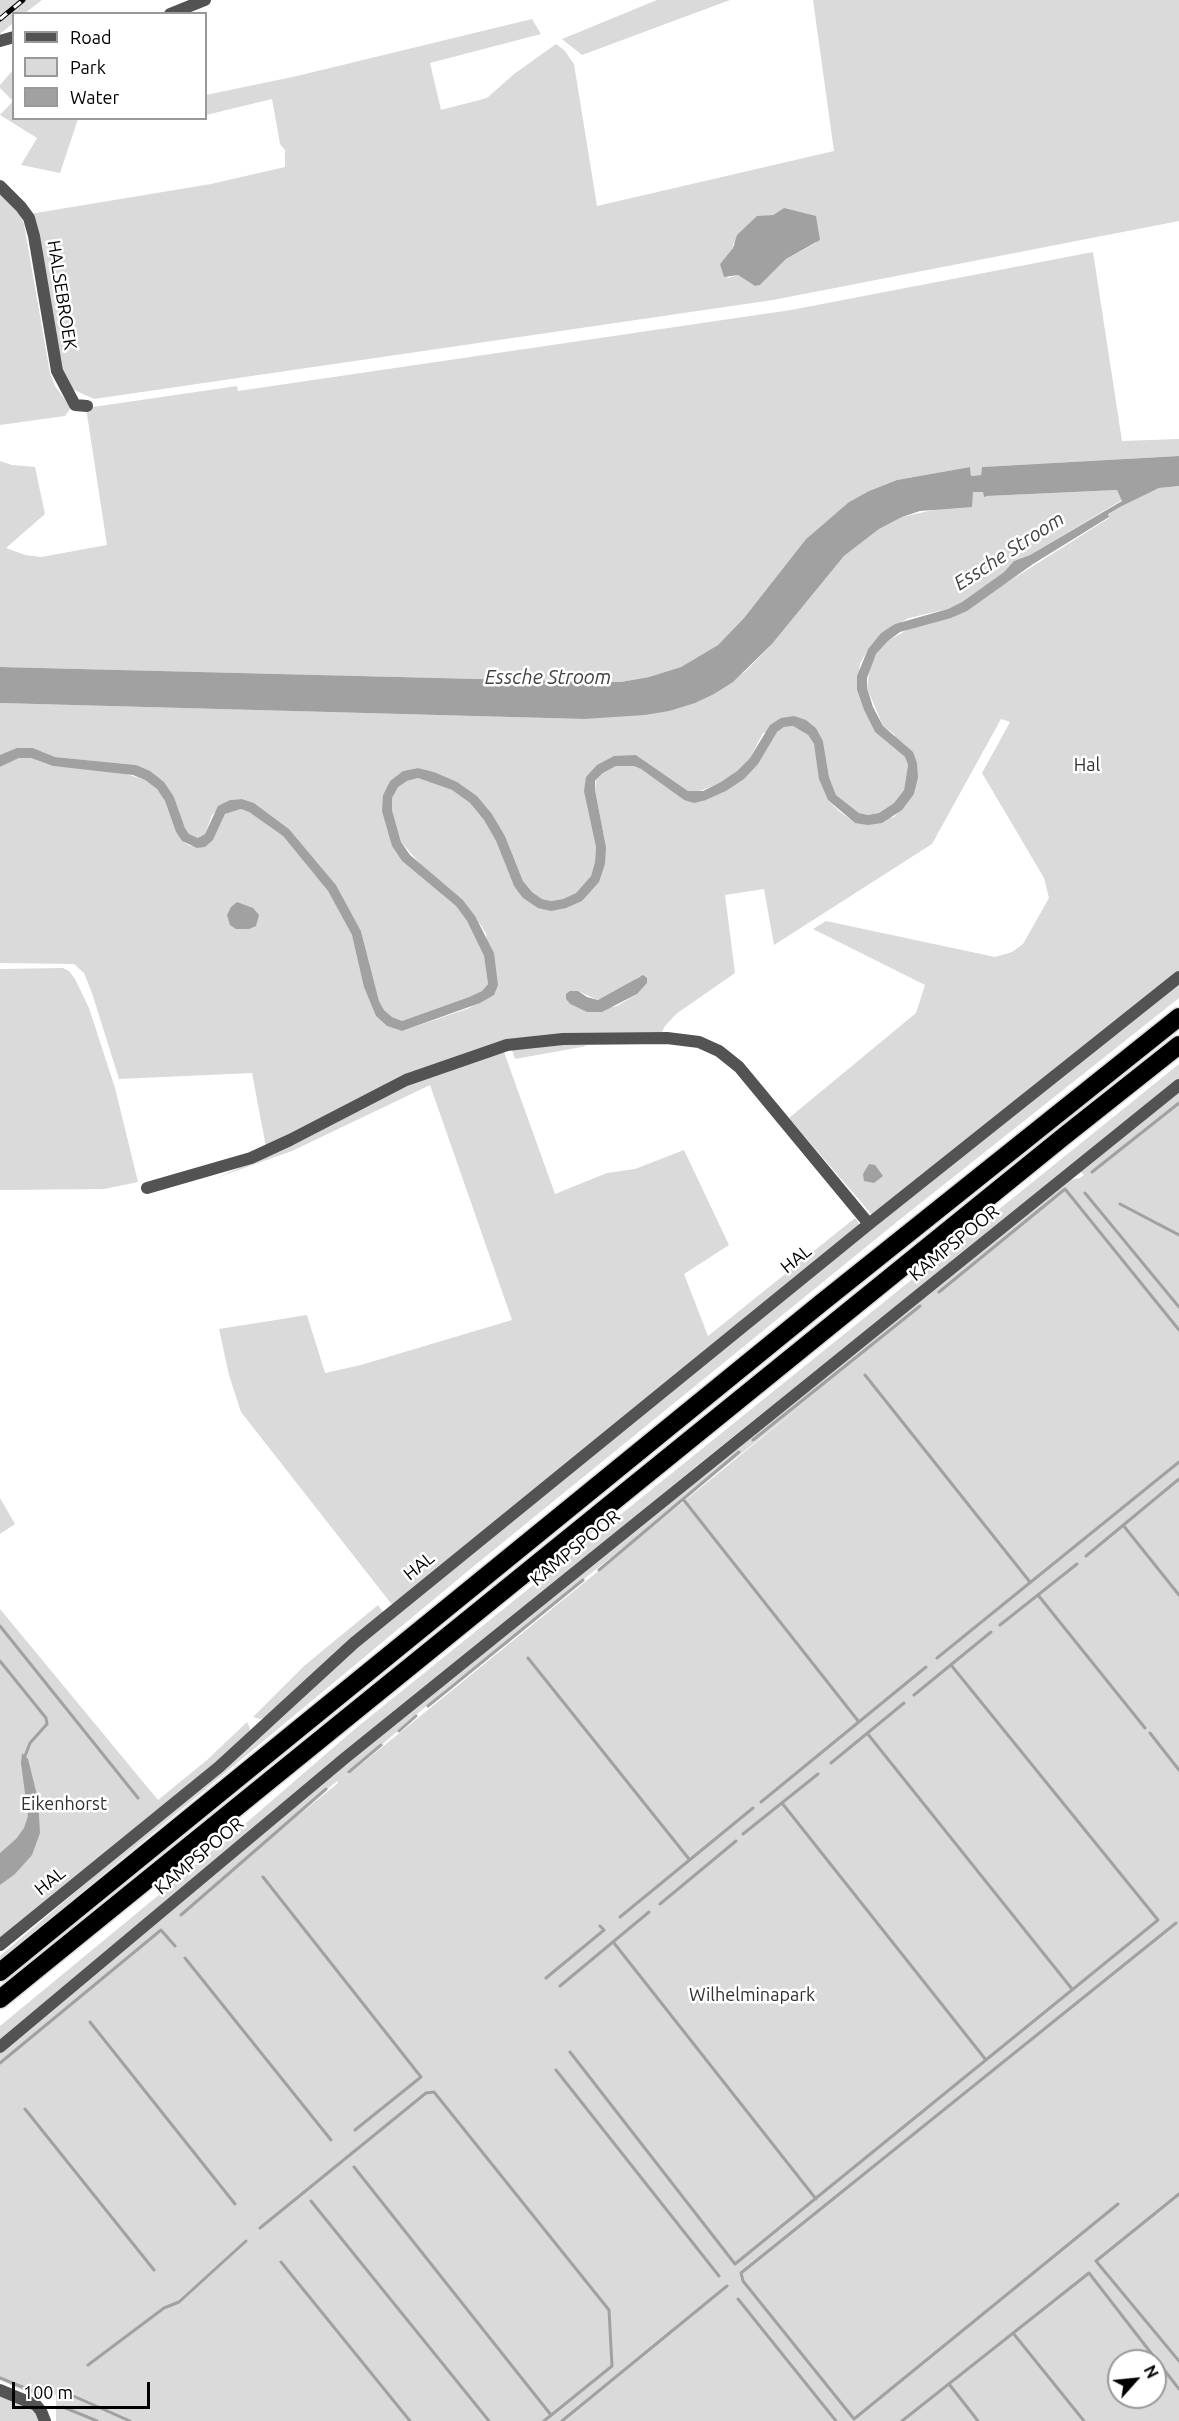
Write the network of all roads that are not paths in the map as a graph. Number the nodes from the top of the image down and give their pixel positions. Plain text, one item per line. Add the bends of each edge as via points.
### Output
1 (205, 0) edge
2 (175, 12) edge
3 (0, 186) edge
4 (87, 406) dead end
5 (1179, 977) edge
6 (1179, 1017) edge
7 (1179, 1045) edge
8 (1179, 1085) edge
9 (147, 1188) dead end
10 (868, 1224) junction
11 (0, 1945) edge
12 (0, 1972) edge
13 (0, 1999) edge
14 (0, 2047) edge
15 (0, 2390) edge
16 (45, 2421) edge

1 - 2 street
3 - 4 street, HALSEBROEK via 29,218 57,371 75,405
5 - 10 street, HAL
6 - 12 highway via 810,1312
7 - 13 highway
8 - 14 street, KAMPSPOOR via 354,1750
9 - 10 street via 251,1158 406,1080 507,1045 563,1039 667,1038 699,1042 739,1067
10 - 11 street, HAL via 336,1657 219,1767
15 - 16 street via 36,2404

